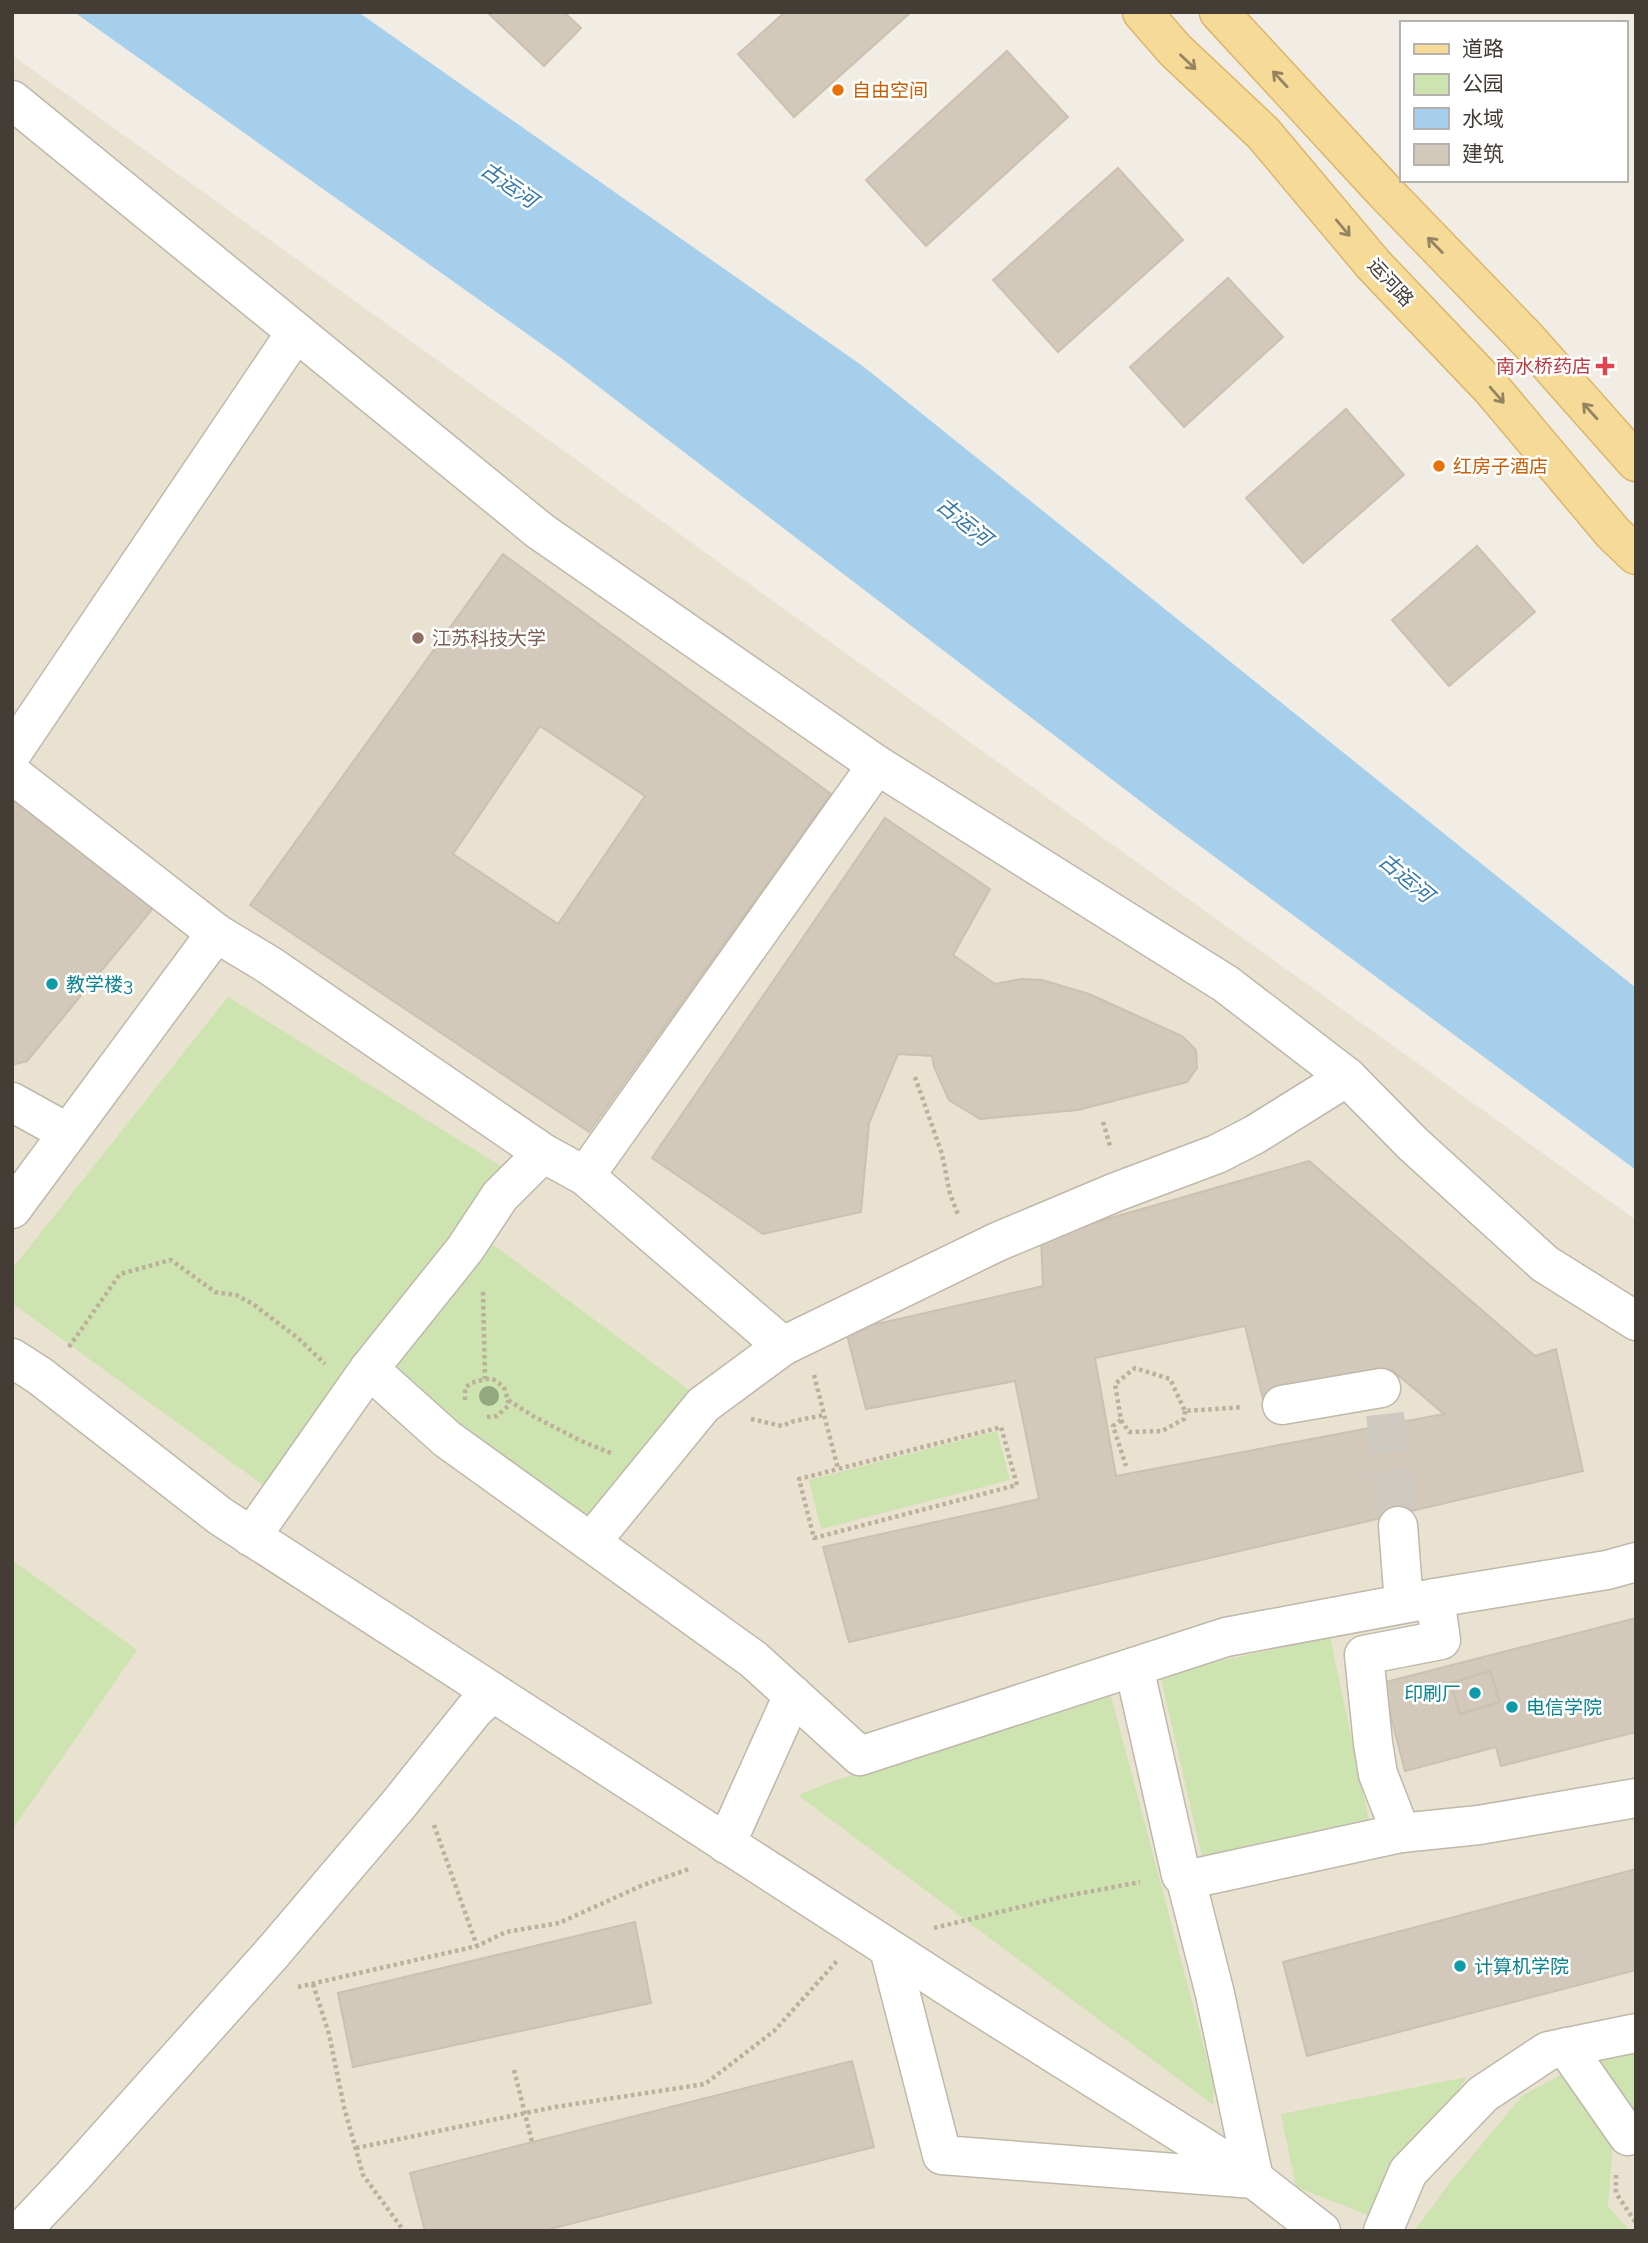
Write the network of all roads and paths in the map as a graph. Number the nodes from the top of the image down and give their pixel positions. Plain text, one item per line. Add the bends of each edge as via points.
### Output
1 (1142, 12) edge
2 (1219, 12) edge
3 (12, 100) edge
4 (296, 332) junction
5 (1636, 462) edge
6 (1636, 555) edge
7 (12, 753) edge
8 (877, 765) junction
9 (12, 774) edge
10 (216, 933) junction
11 (915, 1077) dead end
12 (1347, 1077) junction
13 (12, 1102) edge
14 (68, 1133) junction
15 (543, 1153) junction
16 (585, 1177) junction
17 (12, 1209) edge
18 (465, 1249) junction
19 (974, 1253) junction
20 (1636, 1321) edge
21 (794, 1341) junction
22 (26, 1367) edge
23 (362, 1378) junction
24 (485, 1379) junction
25 (1387, 1396) dead end
26 (508, 1400) junction
27 (703, 1405) junction
28 (1282, 1405) joint
29 (469, 1409) dead end
30 (1185, 1411) junction
31 (476, 1415) dead end
32 (824, 1415) junction
33 (1121, 1420) junction
34 (1126, 1466) dead end
35 (838, 1469) junction
36 (646, 1474) junction
37 (1398, 1526) tunnel mouth
38 (251, 1537) junction
39 (591, 1542) junction
40 (1636, 1562) edge
41 (1419, 1600) junction
42 (1357, 1612) junction
43 (1364, 1656) junction
44 (1133, 1667) junction
45 (492, 1693) junction
46 (793, 1695) junction
47 (419, 1778) junction
48 (1636, 1798) edge
49 (1401, 1833) junction
50 (733, 1849) junction
51 (1184, 1877) junction
52 (877, 1941) junction
53 (477, 1946) junction
54 (313, 1984) junction
55 (237, 1992) junction
56 (1636, 2032) edge
57 (1566, 2047) junction
58 (514, 2070) dead end
59 (523, 2113) junction
60 (1628, 2136) dead end
61 (532, 2142) dead end
62 (356, 2148) junction
63 (1254, 2179) junction
64 (22, 2231) edge
65 (404, 2231) edge
66 (1321, 2231) edge
67 (1383, 2231) edge

1 -> 6 main road, 运河路 via 1175,50 1263,133 1373,264 1492,389
5 -> 2 main road
3 - 4 street
4 - 7 street
4 - 8 street via 540,531
8 - 12 street via 1226,984
8 - 16 street
9 - 10 street
10 - 14 street
10 - 15 street
11 - 19 path via 942,1154 950,1194
12 - 19 street via 1217,1154
12 - 20 street via 1545,1264
13 - 14 street
14 - 17 street
15 - 16 street
15 - 18 street via 500,1196
16 - 21 street
18 - 23 street
18 - 24 path via 483,1292
19 - 21 street
21 - 27 street
21 - 32 path
22 - 23 path via 65,1352 121,1274 171,1260 215,1292 253,1304 327,1366
22 - 38 street
23 - 38 street
23 - 39 street
24 - 26 path via 504,1387
24 - 29 path via 465,1388
25 - 28 street
26 - 31 path via 497,1416
26 - 36 path
27 - 32 path via 782,1426
27 - 36 street
28 - 30 path
30 - 33 path via 1184,1419 1162,1431 1129,1432
30 - 33 path via 1170,1380 1135,1368 1115,1384
32 - 35 path
33 - 34 path via 1113,1426
35 - 35 path via 1001,1426 1017,1485 814,1538 799,1479
36 - 39 street
37 - 41 street
38 - 45 street
39 - 46 street via 753,1659
40 - 41 street
41 - 42 street
41 - 43 street via 1441,1640
42 - 43 street
42 - 44 street via 1226,1637
43 - 49 street via 1378,1774
44 - 46 street via 860,1756
44 - 51 street
45 - 47 street
45 - 50 street
46 - 50 street
47 - 53 path
47 - 55 street
48 - 49 street via 1479,1825
49 - 51 street
50 - 52 street
50 - 53 path via 559,1923 506,1932
51 - 52 path via 1061,1897
51 - 63 street via 1221,2018
52 - 59 path via 705,2084
52 - 63 street
52 - 63 street via 942,2154
53 - 54 path
54 - 55 path
54 - 62 path
55 - 64 street
56 - 57 street
57 - 60 street
57 - 67 street via 1548,2051 1483,2094 1408,2172
58 - 59 path
59 - 61 path
59 - 62 path
62 - 65 path via 363,2175
63 - 66 street

